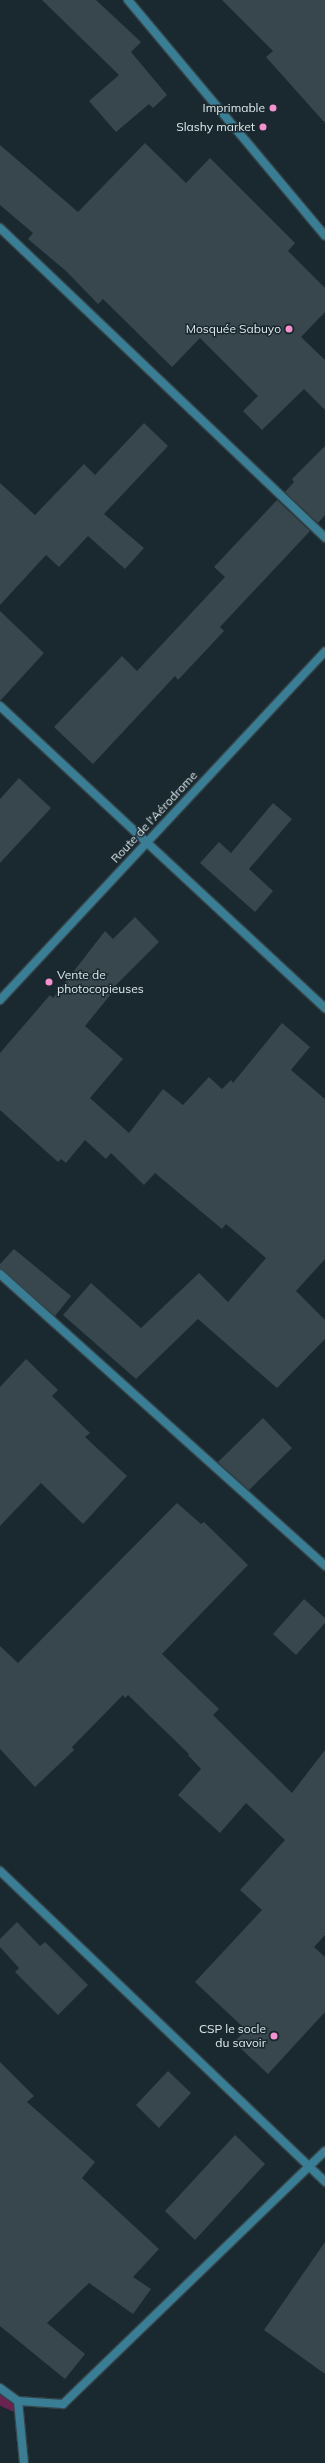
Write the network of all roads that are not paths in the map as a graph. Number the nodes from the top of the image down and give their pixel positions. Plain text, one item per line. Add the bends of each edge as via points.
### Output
1 (128, 0) edge
2 (0, 228) edge
3 (325, 236) edge
4 (325, 538) edge
5 (325, 651) edge
6 (0, 706) edge
7 (147, 842) junction
8 (0, 1000) edge
9 (325, 1008) edge
10 (0, 1274) edge
11 (325, 1566) edge
12 (0, 1871) edge
13 (325, 2151) edge
14 (308, 2167) junction
15 (325, 2182) edge
16 (0, 2388) edge
17 (18, 2401) junction
18 (24, 2463) edge

1 - 3 street
2 - 4 street
5 - 7 street, Route de l'Aérodrome
6 - 7 street
7 - 8 street, Route de l'Aérodrome
7 - 9 street
10 - 11 street
12 - 14 street
13 - 14 street
14 - 15 street
14 - 17 street via 63,2404
16 - 17 street
17 - 18 street

